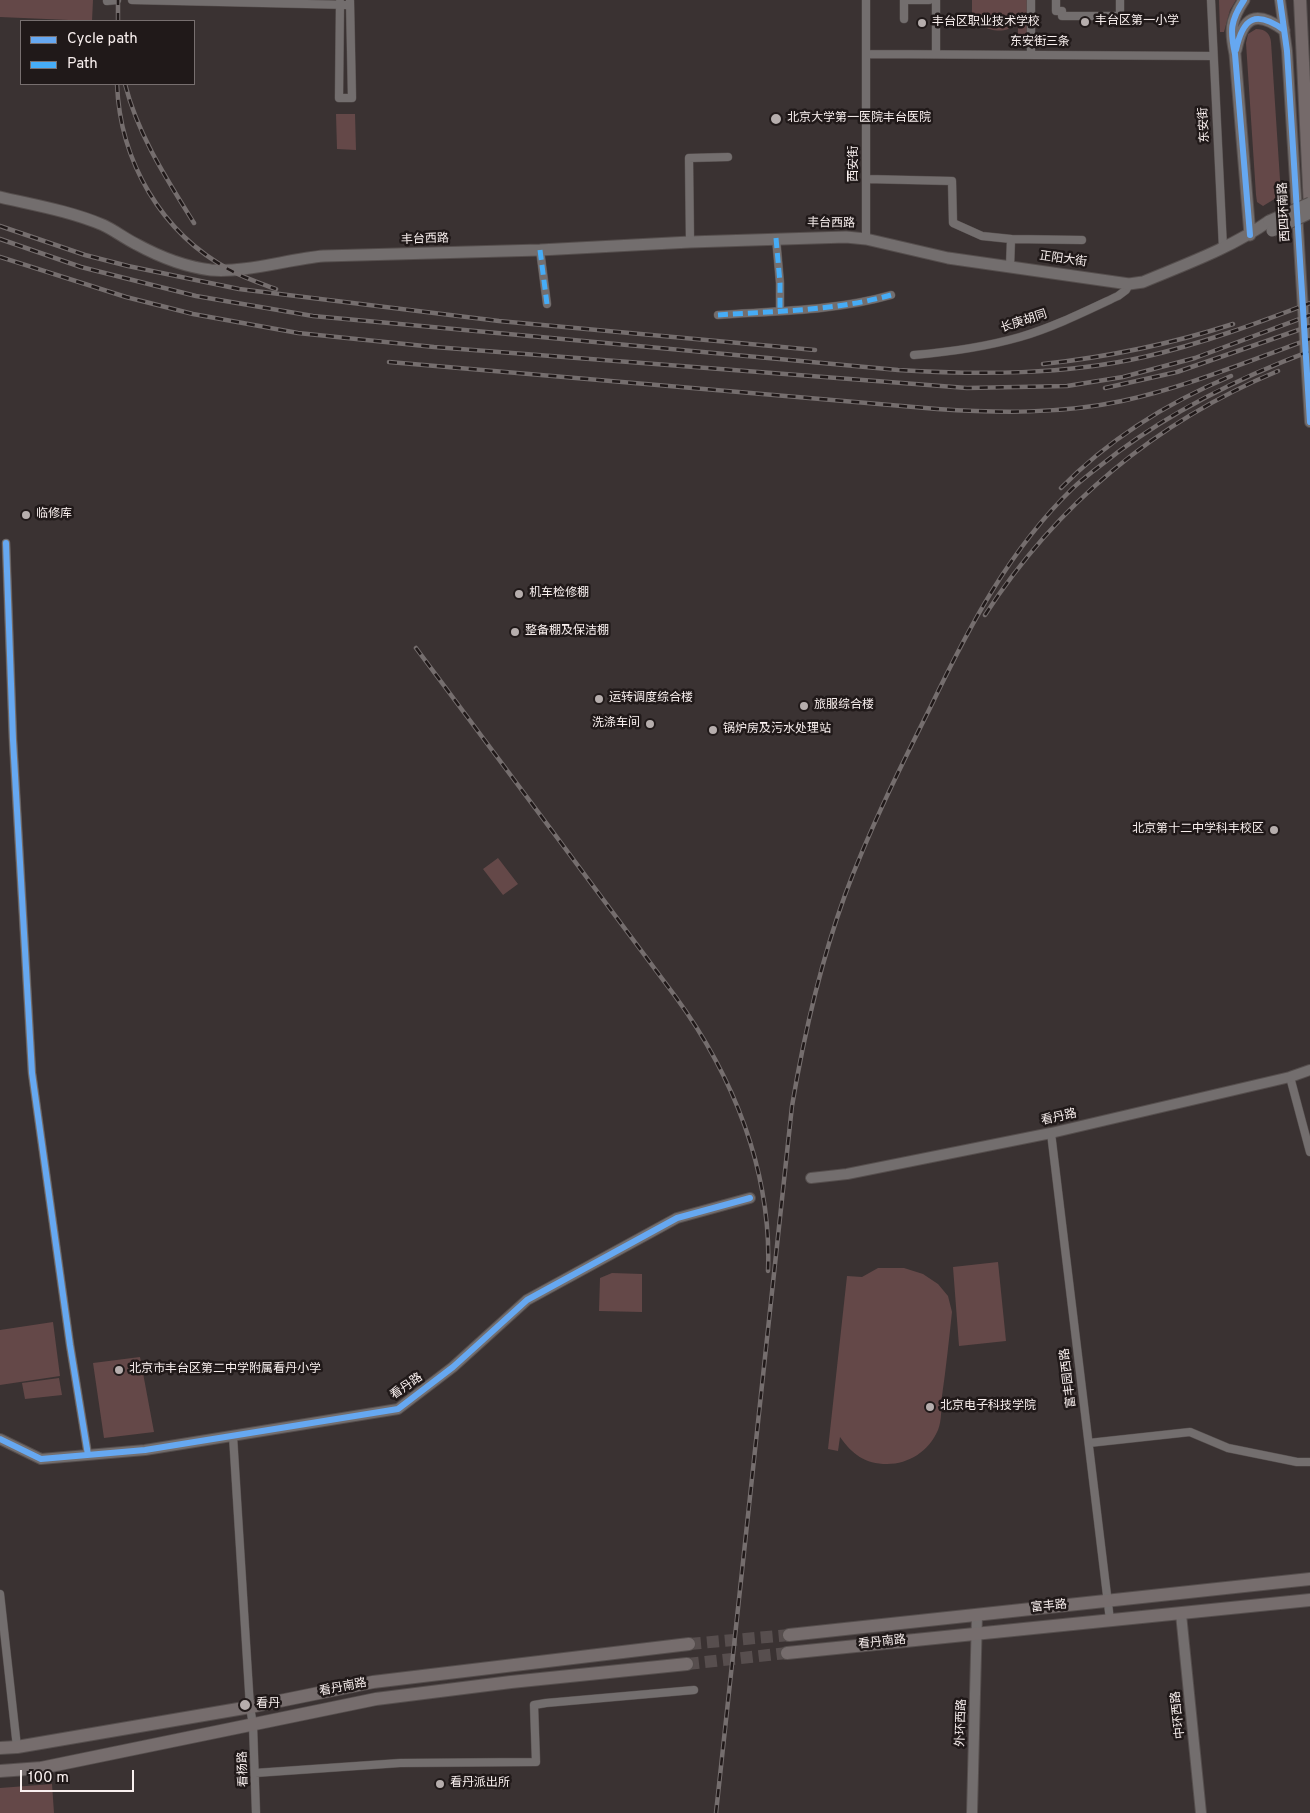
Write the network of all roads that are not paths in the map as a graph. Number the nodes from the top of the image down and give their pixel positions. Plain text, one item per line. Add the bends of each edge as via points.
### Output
1 (132, 0) edge
2 (866, 0) edge
3 (929, 0) edge
4 (936, 0) edge
5 (1031, 0) edge
6 (1056, 0) edge
7 (1120, 0) edge
8 (1211, 0) edge
9 (1244, 0) edge
10 (1280, 0) edge
11 (1300, 0) edge
12 (340, 2) edge
13 (350, 2) edge
14 (904, 19) dead end
15 (1284, 30) junction
16 (866, 54) junction
17 (936, 54) junction
18 (1235, 54) junction
19 (1031, 55) junction
20 (1213, 56) junction
21 (728, 157) dead end
22 (866, 179) junction
23 (0, 197) edge
24 (1310, 203) edge
25 (1310, 208) edge
26 (1310, 214) edge
27 (1271, 226) junction
28 (1250, 235) junction
29 (776, 238) junction
30 (866, 239) junction
31 (1011, 239) junction
32 (1082, 240) dead end
33 (690, 242) junction
34 (1224, 248) junction
35 (540, 250) junction
36 (1010, 267) junction
37 (1129, 284) junction
38 (891, 296) dead end
39 (547, 304) dead end
40 (780, 311) junction
41 (718, 316) dead end
42 (914, 355) dead end
43 (1310, 422) edge
44 (6, 543) dead end
45 (1310, 1070) edge
46 (1290, 1077) junction
47 (1051, 1133) junction
48 (1310, 1152) edge
49 (811, 1178) dead end
50 (750, 1198) dead end
51 (233, 1436) junction
52 (0, 1439) edge
53 (1089, 1443) junction
54 (88, 1455) junction
55 (1310, 1462) edge
56 (1310, 1579) edge
57 (0, 1594) edge
58 (1310, 1600) edge
59 (1108, 1601) junction
60 (1180, 1614) junction
61 (977, 1615) junction
62 (1110, 1620) junction
63 (978, 1633) junction
64 (789, 1634) tunnel mouth
65 (689, 1644) tunnel mouth
66 (787, 1653) tunnel mouth
67 (687, 1664) tunnel mouth
68 (694, 1690) dead end
69 (250, 1707) junction
70 (253, 1725) junction
71 (17, 1747) junction
72 (0, 1748) edge
73 (0, 1771) edge
74 (255, 1773) junction
75 (256, 1813) edge
76 (972, 1813) edge
77 (1202, 1813) edge

1 - 12 street
2 - 16 street, 西安街
3 - 14 street via 904,0
4 - 17 street
5 - 19 street
6 - 7 street via 1056,11 1062,11 1062,16 1120,16
8 - 20 street, 东安街
9 - 18 main road via 1231,34
10 - 15 street, 西四环南路
11 - 25 highway, 西四环南路
12 - 13 street
12 - 13 street via 339,98 352,98
15 - 18 main road via 1262,18 1251,20 1243,27
15 - 43 street, 西四环南路
16 - 17 street, 东安街三条
16 - 22 street, 西安街
17 - 19 street, 东安街三条
18 - 28 main road
19 - 20 street, 东安街三条
20 - 34 street, 东安街
21 - 33 street via 689,158
22 - 30 street, 西安街
22 - 31 street via 952,181 952,223 982,236
23 - 35 main road, 丰台西路 via 87,219 151,251 210,270 324,256
24 - 27 main road, 正阳大街, bridge
26 - 27 main road, 正阳大街, bridge
27 - 28 main road, 正阳大街
28 - 34 main road, 正阳大街
29 - 30 main road, 丰台西路
29 - 33 main road, 丰台西路
29 - 40 street
30 - 36 main road, 正阳大街 via 948,258
31 - 32 street
31 - 36 street
33 - 35 main road, 丰台西路
34 - 37 main road, 正阳大街 via 1143,282
35 - 39 street
36 - 37 main road, 正阳大街
37 - 42 street, 长庚胡同 via 1118,296 1020,337 952,352
38 - 40 street via 869,302
40 - 41 street
44 - 54 street via 12,730 32,1073
45 - 46 street, 看丹路
46 - 47 street, 看丹路
46 - 48 street
47 - 49 street, 看丹路 via 847,1174
47 - 53 street, 富丰园西路
50 - 51 street, 看丹路 via 677,1218 527,1300 453,1367 398,1409
51 - 54 street, 看丹路 via 146,1450
51 - 69 street, 看杨路
52 - 54 street, 看丹路 via 42,1459
53 - 55 street via 1190,1432 1228,1448
53 - 59 street, 富丰园西路
56 - 59 main road, 富丰路
57 - 71 street
58 - 60 main road, 富丰路
59 - 61 main road, 富丰路
59 - 62 street, 富丰园西路
60 - 62 main road, 富丰路
60 - 77 street, 中环西路
61 - 63 street, 外环西路
61 - 64 main road, 富丰路
62 - 63 main road, 富丰路
63 - 66 main road, 看丹南路
63 - 76 street, 外环西路
65 - 69 main road, 看丹南路 via 374,1682
67 - 70 main road, 看丹南路 via 376,1699
68 - 74 street via 534,1705 536,1762 400,1763
69 - 70 street, 看杨路
69 - 71 main road, 看丹南路
70 - 73 main road, 看丹南路 via 41,1768
70 - 74 street, 看杨路
71 - 72 main road, 看丹南路
74 - 75 street, 看杨路

